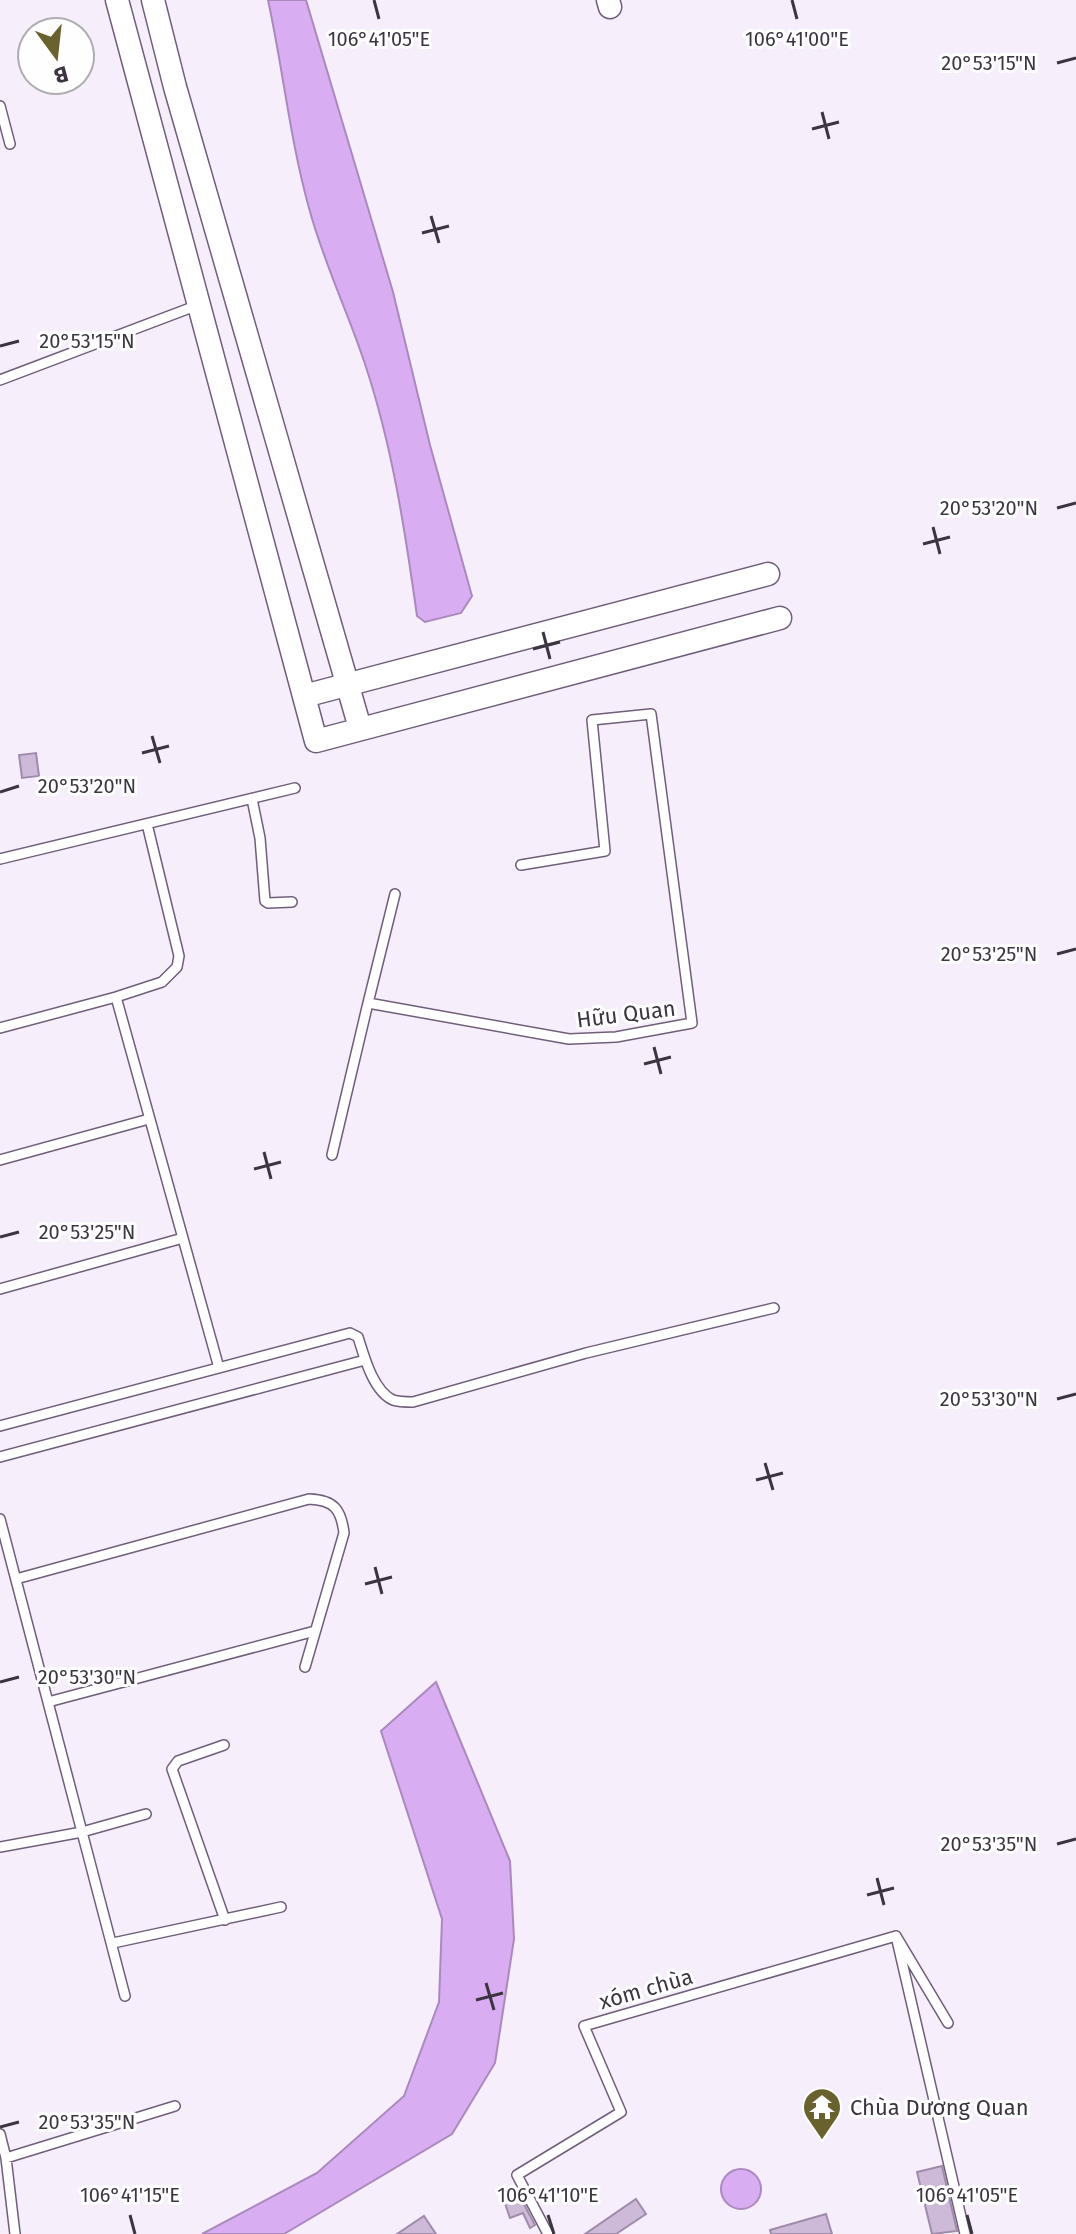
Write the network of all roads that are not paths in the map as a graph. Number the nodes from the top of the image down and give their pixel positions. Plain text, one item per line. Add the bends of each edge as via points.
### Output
1 (117, 0) edge
2 (153, 0) edge
3 (0, 106) edge
4 (10, 144) dead end
5 (198, 305) junction
6 (0, 380) edge
7 (768, 574) dead end
8 (780, 618) dead end
9 (348, 686) junction
10 (304, 696) junction
11 (360, 728) junction
12 (295, 788) dead end
13 (252, 799) junction
14 (147, 824) junction
15 (0, 859) edge
16 (521, 865) dead end
17 (395, 894) dead end
18 (292, 902) dead end
19 (116, 997) junction
20 (368, 1003) junction
21 (0, 1028) edge
22 (149, 1119) junction
23 (332, 1155) dead end
24 (0, 1160) edge
25 (183, 1238) junction
26 (0, 1289) edge
27 (774, 1308) dead end
28 (365, 1360) junction
29 (219, 1368) junction
30 (0, 1426) edge
31 (0, 1457) edge
32 (0, 1519) edge
33 (16, 1579) junction
34 (315, 1631) junction
35 (305, 1667) dead end
36 (48, 1702) junction
37 (224, 1745) dead end
38 (146, 1814) dead end
39 (82, 1832) junction
40 (0, 1847) edge
41 (281, 1907) dead end
42 (225, 1920) junction
43 (896, 1936) junction
44 (113, 1943) junction
45 (125, 1996) dead end
46 (948, 2023) dead end
47 (175, 2106) dead end
48 (0, 2134) edge
49 (6, 2158) junction
50 (15, 2234) edge
51 (548, 2234) edge
52 (965, 2234) edge

1 - 5 street
2 - 9 street
3 - 4 lane
5 - 6 lane
5 - 10 street
7 - 9 street
8 - 11 street
9 - 10 street
9 - 11 street
10 - 11 street via 316,741
12 - 13 lane
13 - 14 lane
13 - 18 lane via 265,901
14 - 15 lane
14 - 19 lane via 179,956 177,967 162,982
16 - 20 lane, Hữu Quan via 605,851 592,720 651,714 692,1023 616,1037 569,1039
17 - 20 lane
19 - 21 lane
19 - 22 lane
20 - 23 lane
22 - 24 lane
22 - 25 lane
25 - 26 lane
25 - 29 lane
27 - 28 lane via 413,1402 383,1394
28 - 29 lane via 358,1337 350,1333
28 - 31 lane
29 - 30 lane
32 - 33 lane
33 - 34 lane via 309,1499 325,1499 336,1508 344,1533
33 - 36 lane
34 - 35 lane
34 - 36 lane
36 - 39 lane
37 - 42 lane via 178,1761 172,1769
38 - 39 lane
39 - 40 lane
39 - 44 lane
41 - 42 lane
42 - 44 lane
43 - 46 lane
43 - 51 lane, xóm chùa via 584,2026 621,2112 517,2175
43 - 52 lane
44 - 45 lane
47 - 49 lane
48 - 49 lane
49 - 50 lane

